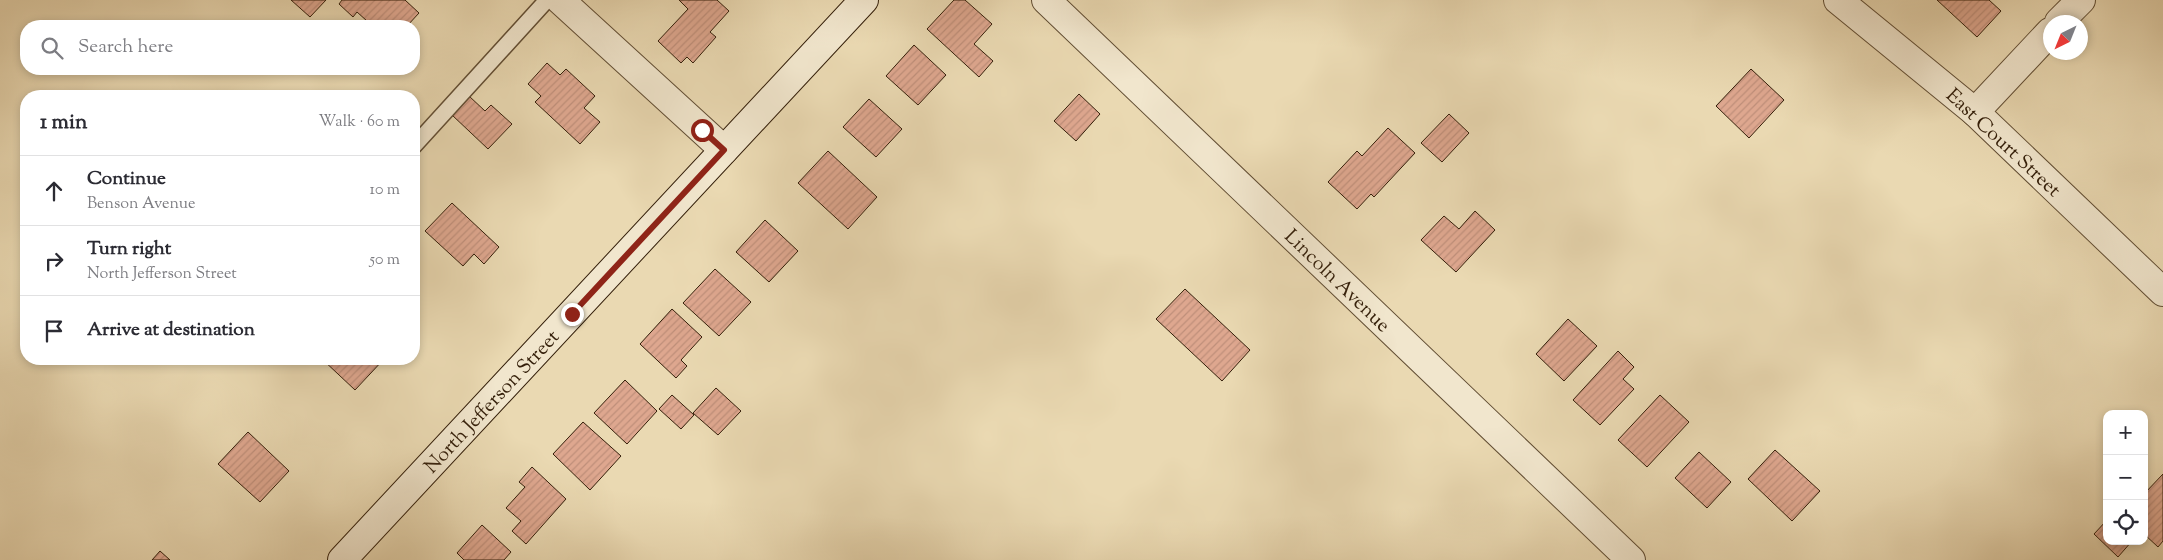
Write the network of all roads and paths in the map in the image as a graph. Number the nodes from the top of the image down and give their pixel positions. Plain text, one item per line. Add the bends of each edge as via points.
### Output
1 (547, 0) edge
2 (560, 0) edge
3 (864, 0) edge
4 (1046, 0) edge
5 (1838, 0) edge
6 (2081, 0) edge
7 (2067, 15) edge
8 (2043, 39) edge
9 (1975, 112) junction
10 (420, 139) edge
11 (724, 150) junction
12 (2161, 285) edge
13 (342, 560) edge
14 (1631, 560) edge

1 - 10 lane
2 - 11 street
3 - 11 street, North Jefferson Street
4 - 14 street, Lincoln Avenue
5 - 9 street, East Court Street
6 - 7 street
8 - 9 street
9 - 12 street, East Court Street
11 - 13 street, North Jefferson Street

